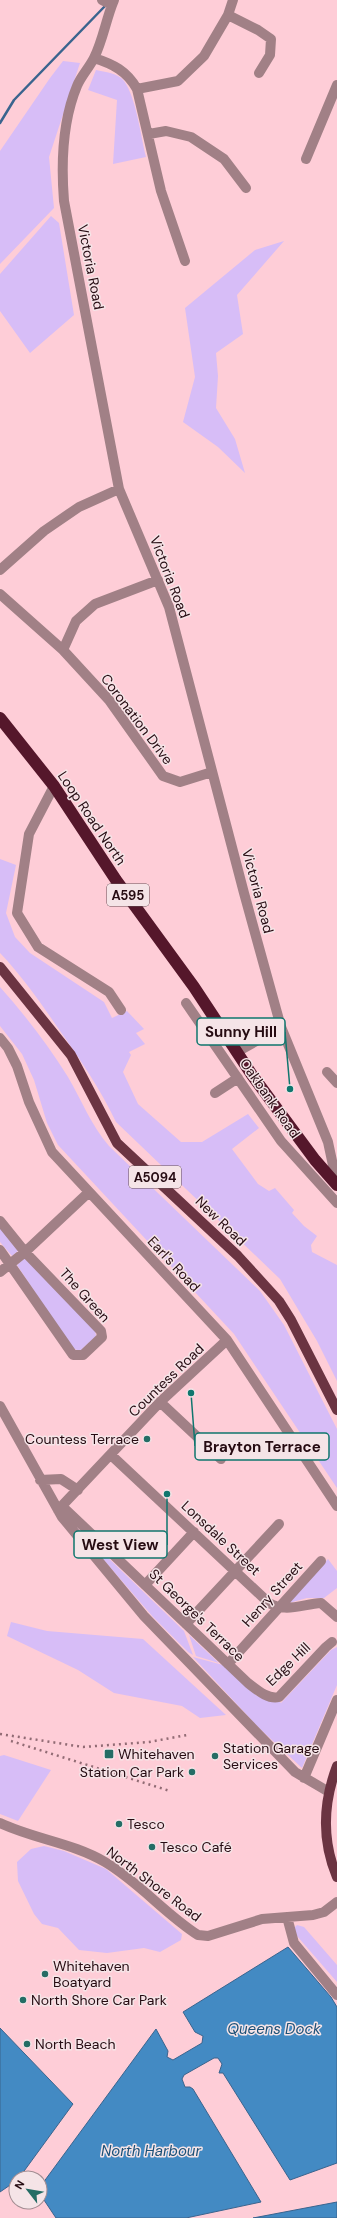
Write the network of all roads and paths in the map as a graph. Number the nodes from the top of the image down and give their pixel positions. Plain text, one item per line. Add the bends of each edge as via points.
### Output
1 (102, 0) edge
2 (233, 0) edge
3 (113, 2) edge
4 (228, 15) junction
5 (94, 58) junction
6 (259, 73) dead end
7 (337, 85) edge
8 (137, 89) junction
9 (149, 134) junction
10 (306, 159) dead end
11 (246, 188) dead end
12 (185, 261) dead end
13 (119, 489) junction
14 (0, 570) edge
15 (158, 580) junction
16 (0, 594) edge
17 (63, 650) junction
18 (0, 718) edge
19 (212, 772) junction
20 (54, 786) junction
21 (0, 967) edge
22 (186, 1003) dead end
23 (121, 1010) dead end
24 (281, 1027) junction
25 (0, 1038) edge
26 (237, 1052) junction
27 (327, 1072) dead end
28 (238, 1078) junction
29 (337, 1083) edge
30 (215, 1093) dead end
31 (328, 1142) junction
32 (337, 1153) edge
33 (337, 1185) edge
34 (88, 1193) junction
35 (337, 1203) edge
36 (0, 1221) edge
37 (0, 1250) edge
38 (26, 1252) junction
39 (11, 1264) junction
40 (0, 1272) edge
41 (227, 1340) junction
42 (160, 1402) junction
43 (0, 1406) edge
44 (337, 1410) edge
45 (111, 1455) junction
46 (221, 1459) dead end
47 (40, 1480) junction
48 (78, 1490) junction
49 (337, 1506) edge
50 (60, 1508) junction
51 (279, 1524) dead end
52 (194, 1532) junction
53 (320, 1561) dead end
54 (236, 1571) junction
55 (146, 1585) junction
56 (279, 1608) junction
57 (337, 1616) edge
58 (186, 1624) junction
59 (332, 1642) dead end
60 (228, 1664) junction
61 (262, 1693) joint
62 (337, 1700) edge
63 (337, 1766) edge
64 (304, 1778) junction
65 (329, 1792) junction
66 (0, 1823) edge
67 (337, 1877) edge
68 (337, 1902) edge
69 (287, 1917) junction
70 (337, 1995) edge

1 - 3 street
2 - 4 street
3 - 5 street, Victoria Road
4 - 6 street via 271,39 270,55
4 - 8 street via 204,56 178,80
5 - 8 street via 115,65 131,77
5 - 13 street, Victoria Road via 83,74 72,102 65,131 62,181
7 - 10 street
8 - 9 street
9 - 11 street via 166,131 191,137 224,159
9 - 12 street via 161,191
13 - 14 street via 79,507 49,527
13 - 15 street, Victoria Road
15 - 17 street via 95,604 76,621
15 - 19 street, Victoria Road via 169,607
16 - 17 street, Coronation Drive
17 - 19 street, Coronation Drive via 108,700 163,776 180,782
18 - 20 highway, Loop Road North / A595
19 - 24 street, Victoria Road
20 - 23 street via 29,834 16,913 38,947 109,992
20 - 26 highway, Loop Road North / A595 via 116,880 194,986
21 - 44 main road, New Road / A5094 via 71,1055 117,1143 238,1256 279,1301
22 - 28 street, Oakbank Road
24 - 26 street
24 - 31 street, Victoria Road
25 - 34 street, Earl's Road via 17,1066 29,1102 52,1152
26 - 33 highway, Loop Road North / A595 via 315,1160
27 - 29 street
28 - 30 street
28 - 35 street, Oakbank Road via 281,1141
31 - 32 street
31 - 33 street, Victoria Road
34 - 38 street
34 - 41 street, Earl's Road
36 - 38 street, The Green
37 - 39 street, The Green
38 - 39 street
38 - 39 street, The Green via 101,1331 102,1337 83,1355 73,1355
39 - 40 street
41 - 42 street, Countess Road
41 - 49 street, Earl's Road
42 - 45 street, Countess Road
42 - 46 street
43 - 47 street
45 - 48 street, Countess Road
45 - 52 street, Lonsdale Street
47 - 48 street via 62,1479
47 - 50 street
48 - 50 street, Countess Road
50 - 55 street, St George's Terrace
50 - 64 street via 144,1616 295,1772
51 - 54 street
52 - 54 street, Lonsdale Street
52 - 55 street
53 - 56 street, Henry Street
54 - 56 street, Lonsdale Street via 269,1603
54 - 58 street
55 - 58 street, St George's Terrace
56 - 57 street via 321,1603
56 - 60 street, Henry Street
58 - 60 street, St George's Terrace
59 - 61 street, Edge Hill via 279,1697
60 - 61 street, St George's Terrace
62 - 64 street
63 - 65 main road
64 - 65 street
65 - 67 main road via 324,1821
66 - 69 street, North Shore Road via 31,1836 88,1853 106,1862 198,1935 208,1936 262,1919
68 - 69 street, North Shore Road via 324,1912
69 - 70 street via 294,1942

